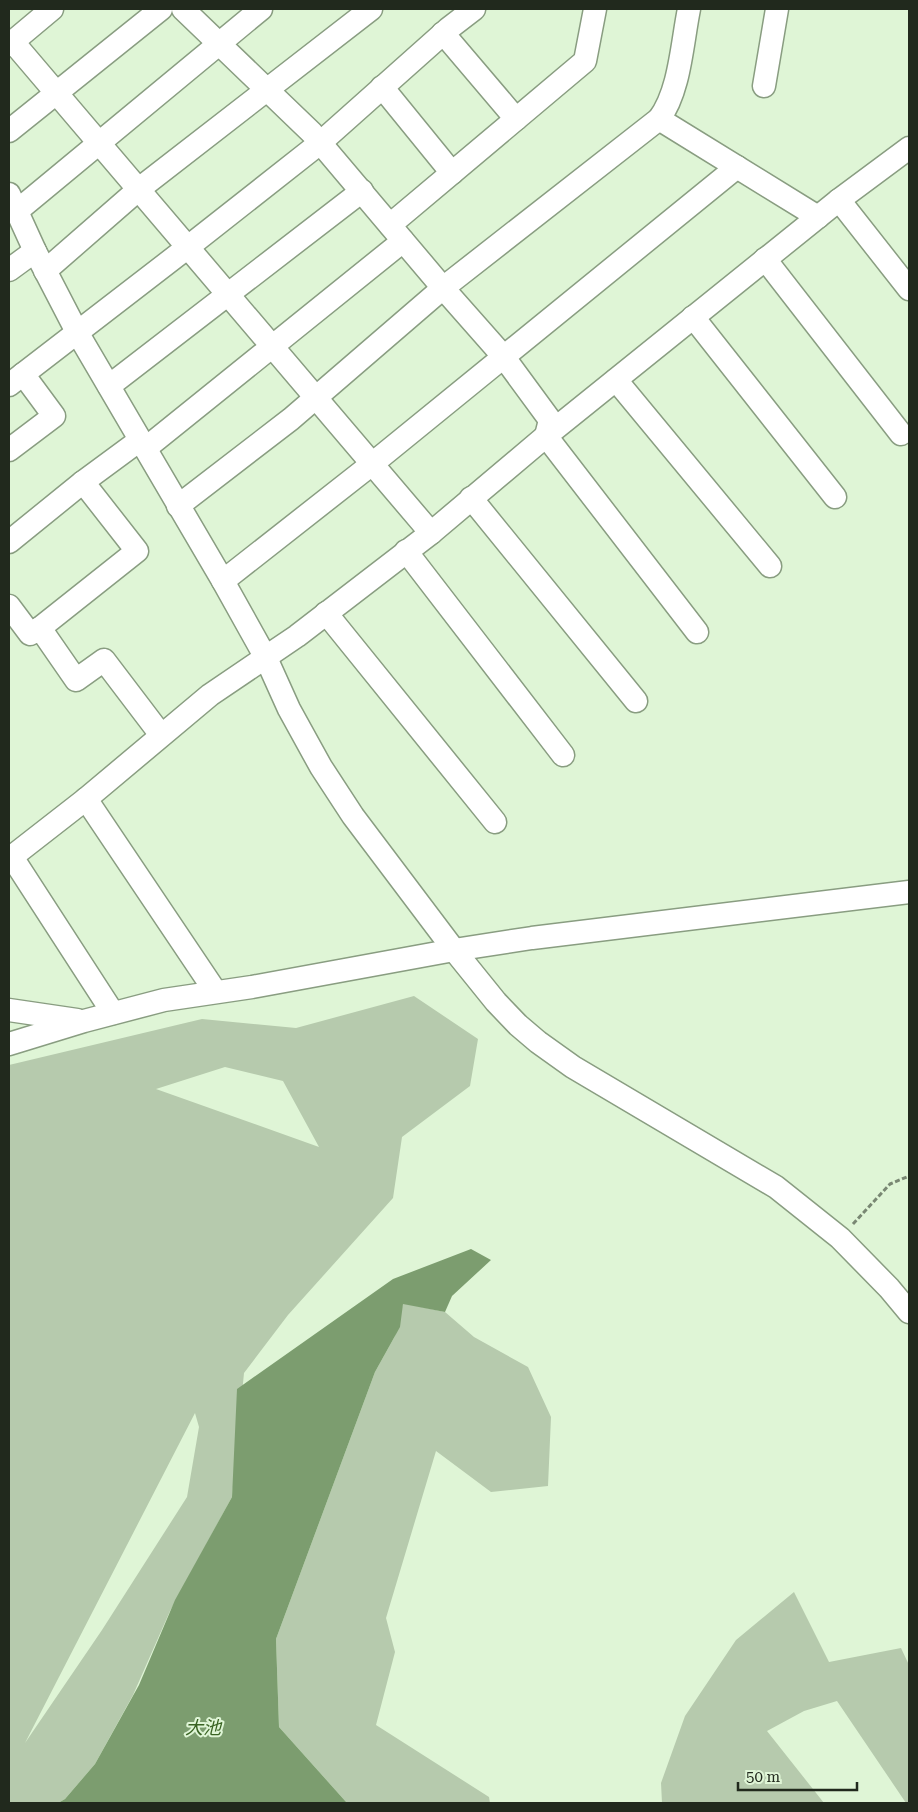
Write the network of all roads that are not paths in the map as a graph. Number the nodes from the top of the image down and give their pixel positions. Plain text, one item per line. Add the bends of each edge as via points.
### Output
1 (52, 9) edge
2 (161, 9) edge
3 (184, 9) edge
4 (261, 9) edge
5 (371, 9) edge
6 (474, 9) edge
7 (594, 9) edge
8 (688, 9) edge
9 (778, 9) edge
10 (443, 33) junction
11 (11, 43) edge
12 (220, 44) junction
13 (764, 86) dead end
14 (382, 87) junction
15 (268, 90) junction
16 (57, 92) junction
17 (516, 119) junction
18 (659, 119) junction
19 (9, 131) edge
20 (100, 143) junction
21 (320, 143) junction
22 (909, 148) edge
23 (736, 167) junction
24 (452, 173) junction
25 (139, 189) junction
26 (362, 191) junction
27 (839, 200) junction
28 (13, 202) edge
29 (818, 217) junction
30 (397, 233) junction
31 (188, 247) junction
32 (35, 251) junction
33 (765, 259) junction
34 (9, 270) edge
35 (45, 272) junction
36 (908, 284) edge
37 (443, 288) junction
38 (229, 295) junction
39 (693, 317) junction
40 (77, 332) junction
41 (273, 347) junction
42 (503, 356) junction
43 (16, 380) edge
44 (616, 380) junction
45 (109, 386) junction
46 (316, 398) junction
47 (901, 434) dead end
48 (546, 436) junction
49 (143, 444) junction
50 (9, 450) edge
51 (372, 464) junction
52 (83, 482) junction
53 (835, 497) dead end
54 (471, 498) junction
55 (178, 506) junction
56 (431, 532) junction
57 (9, 542) edge
58 (406, 551) junction
59 (770, 566) dead end
60 (223, 581) junction
61 (9, 606) edge
62 (326, 613) junction
63 (40, 628) junction
64 (697, 632) dead end
65 (266, 658) junction
66 (636, 701) dead end
67 (161, 735) junction
68 (563, 755) dead end
69 (86, 798) junction
70 (495, 822) dead end
71 (10, 858) edge
72 (909, 892) edge
73 (454, 950) junction
74 (215, 991) junction
75 (9, 1010) edge
76 (113, 1014) junction
77 (84, 1021) junction
78 (9, 1044) edge
79 (909, 1312) edge

1 - 11 street
2 - 16 street
3 - 12 street
4 - 12 street
5 - 15 street
6 - 10 street
7 - 17 street via 585,61
8 - 18 street via 668,108
9 - 13 street
10 - 14 street
10 - 17 street
11 - 16 street
12 - 15 street
12 - 20 street
14 - 21 street
14 - 24 street
15 - 21 street
15 - 25 street
16 - 19 street
16 - 20 street
17 - 24 street
18 - 23 street
18 - 37 street
20 - 25 street
20 - 28 street
21 - 26 street
21 - 31 street
22 - 27 street
23 - 29 street
23 - 42 street
24 - 30 street
25 - 31 street
25 - 35 street
26 - 30 street
26 - 38 street
27 - 29 street
27 - 36 street
28 - 32 street
29 - 33 street
30 - 37 street
30 - 41 street
31 - 38 street
31 - 40 street
32 - 34 street
32 - 35 street
33 - 39 street
33 - 47 street
35 - 40 street
37 - 42 street
37 - 46 street
38 - 41 street
38 - 45 street
39 - 44 street
39 - 53 street
40 - 43 street
40 - 45 street
41 - 46 street
41 - 49 street
42 - 48 street via 550,420
42 - 51 street
43 - 50 street via 54,416
44 - 48 street
44 - 59 street
45 - 49 street
46 - 51 street
46 - 55 street
48 - 54 street
48 - 64 street
49 - 52 street
49 - 55 street
51 - 56 street
51 - 60 street
52 - 57 street
52 - 63 street via 137,552
54 - 56 street
54 - 66 street
55 - 60 street
56 - 58 street
58 - 62 street
58 - 68 street
60 - 65 street
61 - 63 street via 30,634
62 - 65 street
62 - 70 street
63 - 67 street via 76,680 104,660
65 - 67 street via 210,695
65 - 73 street via 321,767 353,816
67 - 69 street
69 - 71 street
69 - 74 street
71 - 76 street
72 - 73 street
73 - 74 street
73 - 79 street via 496,1002 538,1042 573,1067 776,1188 840,1238
74 - 76 street
75 - 77 street
76 - 77 street
77 - 78 street

